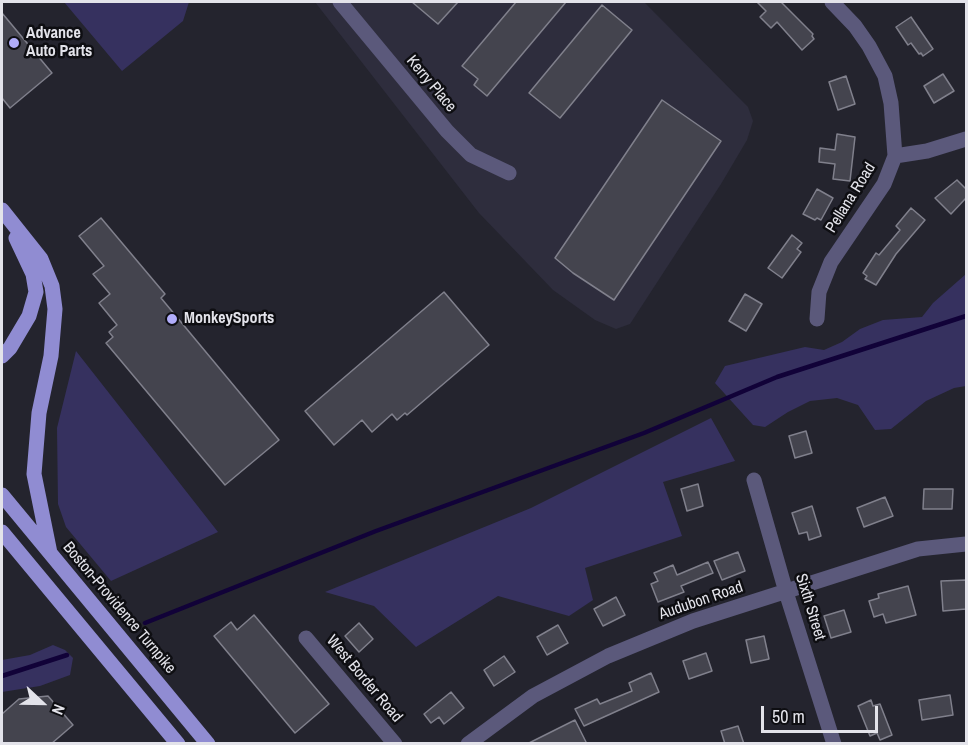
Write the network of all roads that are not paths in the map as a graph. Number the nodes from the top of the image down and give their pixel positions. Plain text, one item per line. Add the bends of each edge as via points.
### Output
1 (340, 2) edge
2 (832, 2) edge
3 (966, 139) edge
4 (895, 156) junction
5 (508, 173) dead end
6 (2, 211) edge
7 (817, 319) dead end
8 (2, 356) edge
9 (754, 480) dead end
10 (2, 495) edge
11 (2, 532) edge
12 (966, 544) edge
13 (50, 553) junction
14 (786, 592) junction
15 (306, 638) dead end
16 (178, 744) edge
17 (208, 744) edge
18 (395, 744) edge
19 (468, 744) edge
20 (834, 744) edge

1 - 5 street, Kerry Place via 455,139 471,155
2 - 4 street, Pellana Road via 855,26 885,76
3 - 4 street
4 - 7 street, Pellana Road via 884,184 831,262 819,292
6 - 8 main road via 33,274 36,292 29,316
6 - 13 main road via 41,259 52,286 55,309 51,356 39,413 34,474
9 - 14 street, Sixth Street
10 - 13 main road, Boston-Providence Turnpike
11 - 16 main road
12 - 14 street, Audubon Road via 918,549
13 - 17 main road, Boston-Providence Turnpike
14 - 19 street, Audubon Road via 693,621 608,656 533,696
14 - 20 street, Sixth Street
15 - 18 street, West Border Road

